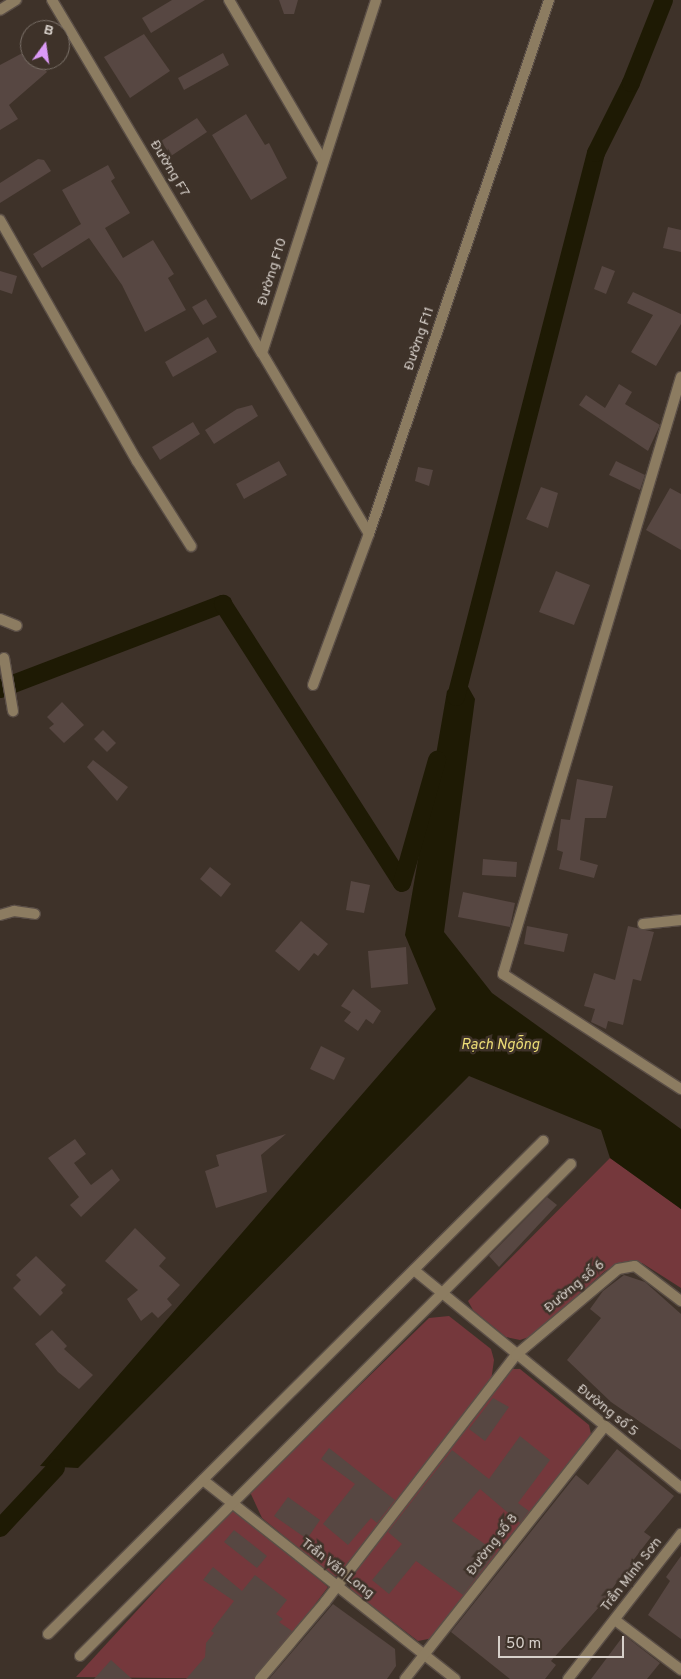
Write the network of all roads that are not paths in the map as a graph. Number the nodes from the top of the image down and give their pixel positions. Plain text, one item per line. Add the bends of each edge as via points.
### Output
1 (16, 0) edge
2 (52, 0) edge
3 (230, 0) edge
4 (376, 0) edge
5 (549, 0) edge
6 (0, 10) edge
7 (322, 159) junction
8 (0, 220) edge
9 (262, 353) junction
10 (681, 377) edge
11 (369, 534) junction
12 (191, 546) dead end
13 (0, 619) edge
14 (17, 626) dead end
15 (4, 658) dead end
16 (313, 685) dead end
17 (13, 710) dead end
18 (35, 914) dead end
19 (0, 915) edge
20 (681, 920) edge
21 (643, 924) dead end
22 (681, 1089) edge
23 (543, 1141) dead end
24 (571, 1164) dead end
25 (414, 1270) junction
26 (442, 1294) junction
27 (681, 1301) edge
28 (516, 1355) junction
29 (604, 1427) junction
30 (203, 1480) junction
31 (681, 1488) edge
32 (232, 1503) junction
33 (681, 1534) edge
34 (337, 1586) junction
35 (615, 1620) junction
36 (48, 1634) dead end
37 (424, 1654) junction
38 (80, 1656) dead end
39 (681, 1670) edge
40 (260, 1679) edge
41 (405, 1679) edge
42 (455, 1679) edge
43 (568, 1679) edge

1 - 6 street
2 - 9 street, Đường F7
3 - 7 street
4 - 7 street, Đường F10
5 - 11 street, Đường F11
7 - 9 street, Đường F10
8 - 12 street via 137,461
9 - 11 street
10 - 22 street via 503,974
11 - 16 street, Đường F11
13 - 14 street
15 - 17 street
18 - 19 street via 14,911
20 - 21 street
23 - 25 street
24 - 26 street
25 - 26 street, Đường số 5
25 - 30 street
26 - 28 street, Đường số 5
26 - 32 street
27 - 28 street, Đường số 6 via 635,1266 618,1269
28 - 29 street, Đường số 5
28 - 34 street, Đường số 6
29 - 31 street, Đường số 5
29 - 37 street, Đường số 8
30 - 32 street, Trần Văn Long
30 - 36 street
32 - 34 street, Trần Văn Long
32 - 38 street
33 - 35 street, Trần Minh Sơn
34 - 37 street, Trần Văn Long
34 - 40 street, Đường số 6
35 - 39 street
35 - 43 street, Trần Minh Sơn
37 - 41 street, Đường số 8
37 - 42 street, Trần Văn Long

